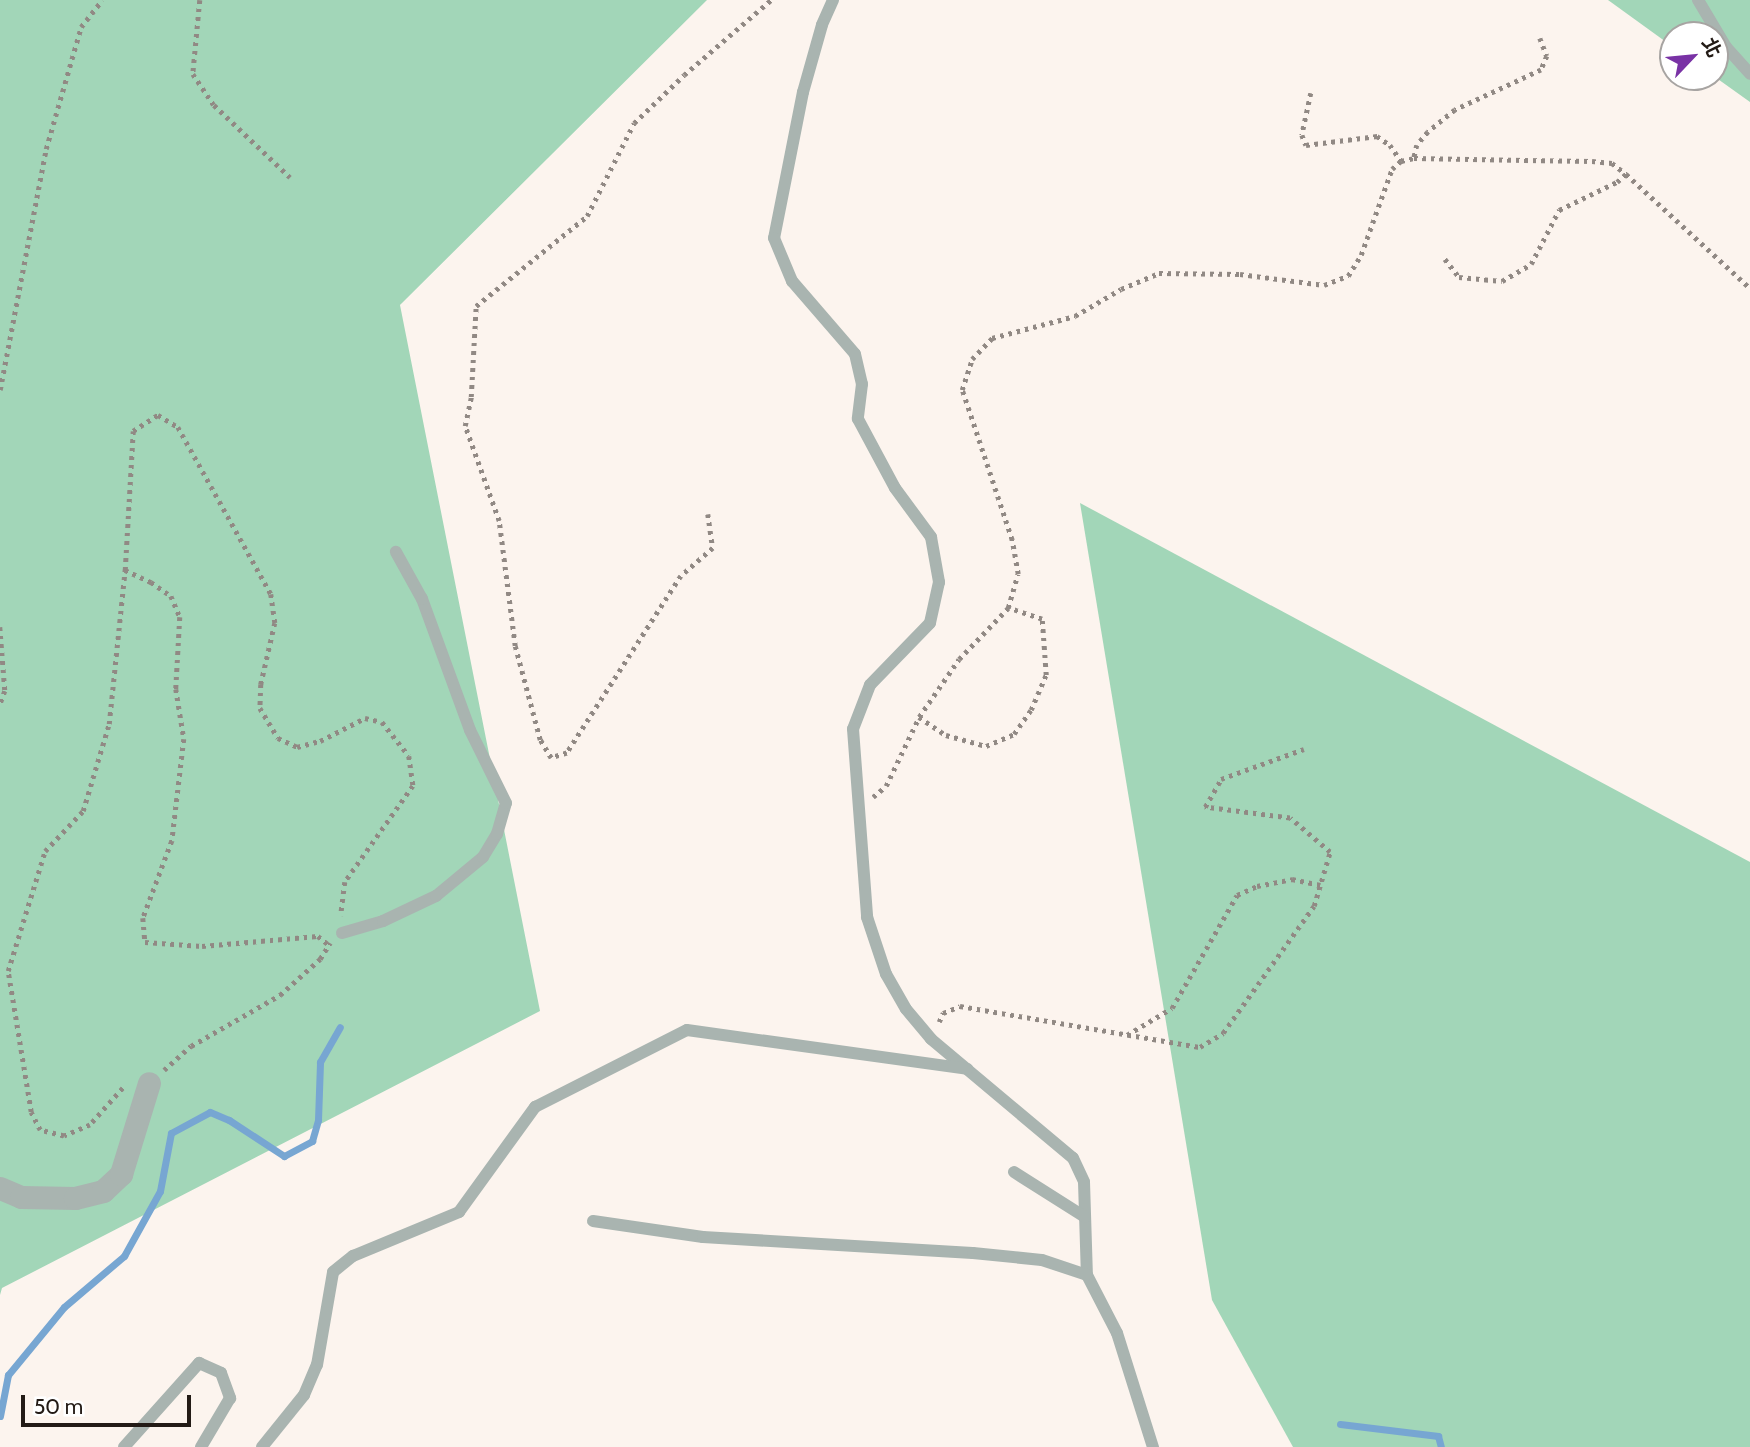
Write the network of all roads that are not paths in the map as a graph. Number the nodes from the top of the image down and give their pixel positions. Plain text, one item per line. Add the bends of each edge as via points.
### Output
1 (833, 0) edge
2 (1698, 0) edge
3 (1750, 74) edge
4 (396, 552) dead end
5 (342, 933) road end
6 (967, 1069) junction
7 (149, 1083) road end
8 (1014, 1172) dead end
9 (0, 1188) edge
10 (1085, 1217) junction
11 (593, 1221) dead end
12 (1087, 1275) junction
13 (124, 1447) edge
14 (201, 1447) edge
15 (262, 1447) edge
16 (1153, 1447) edge

1 - 6 lane via 803,92 774,238 792,281 855,354 862,384 858,419 895,488 931,537 939,582 930,623 870,685 853,729 858,810 867,917 886,974 905,1009 930,1039
2 - 3 lane via 1726,47
4 - 5 lane via 422,599 470,730 506,803 497,834 483,857 436,896 383,922
6 - 10 lane via 1073,1158 1084,1182
6 - 15 lane via 687,1030 535,1107 459,1212 354,1256 333,1272 317,1365 304,1395
7 - 9 street via 121,1174 103,1191 75,1198 21,1196
8 - 10 lane
10 - 12 lane
11 - 12 lane via 702,1237 1028,1259
12 - 16 lane via 1117,1334
13 - 14 lane via 199,1363 221,1373 230,1398

